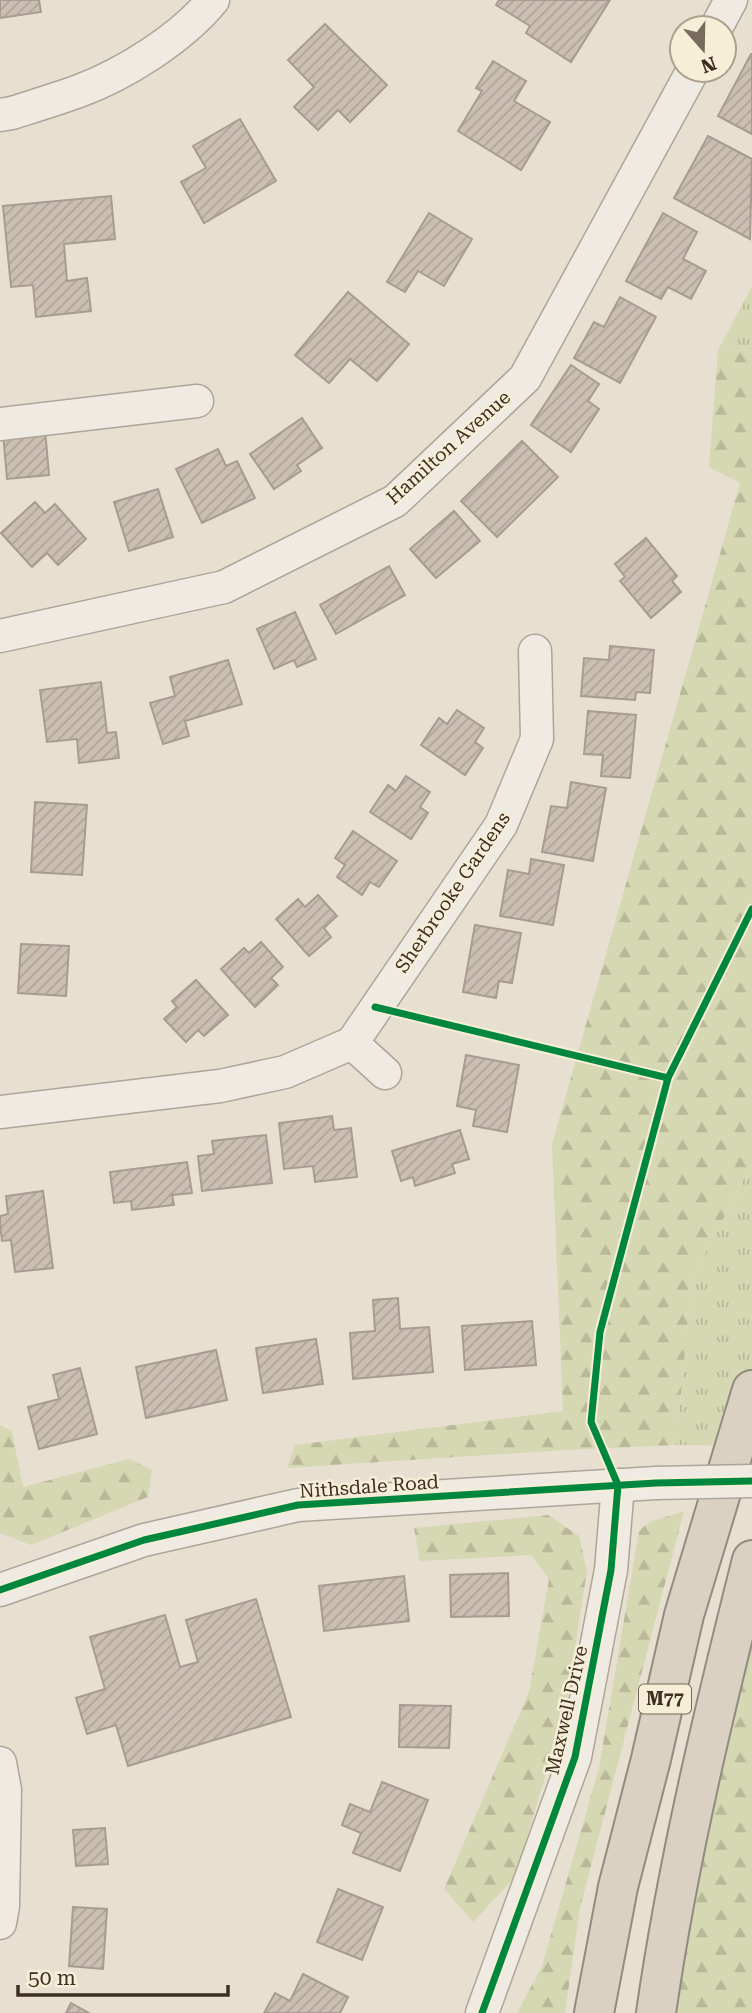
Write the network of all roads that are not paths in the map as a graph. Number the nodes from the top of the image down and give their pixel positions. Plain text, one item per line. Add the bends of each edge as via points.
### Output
1 (214, 0) edge
2 (685, 84) edge
3 (0, 115) edge
4 (197, 401) dead end
5 (0, 424) edge
6 (0, 636) edge
7 (535, 651) dead end
8 (352, 1042) junction
9 (385, 1073) dead end
10 (0, 1112) edge
11 (752, 1390) edge
12 (752, 1482) edge
13 (618, 1485) junction
14 (752, 1560) edge
15 (0, 1590) edge
16 (0, 1763) edge
17 (0, 1923) edge
18 (482, 2013) edge
19 (594, 2013) edge
20 (656, 2013) edge

1 - 3 street via 139,62 82,90
2 - 6 street, Hamilton Avenue via 525,378 395,501 224,587
4 - 5 street
7 - 8 street, Sherbrooke Gardens via 537,739 501,825
8 - 9 street
8 - 10 street via 285,1072 220,1086
11 - 19 highway, M77 via 684,1615 618,1887
12 - 13 street, Nithsdale Road, bridge
13 - 15 street, Nithsdale Road via 298,1505 144,1540
13 - 18 street, Maxwell Drive via 611,1570 575,1757
14 - 20 highway, M77 via 691,1809
16 - 17 street via 5,1790

